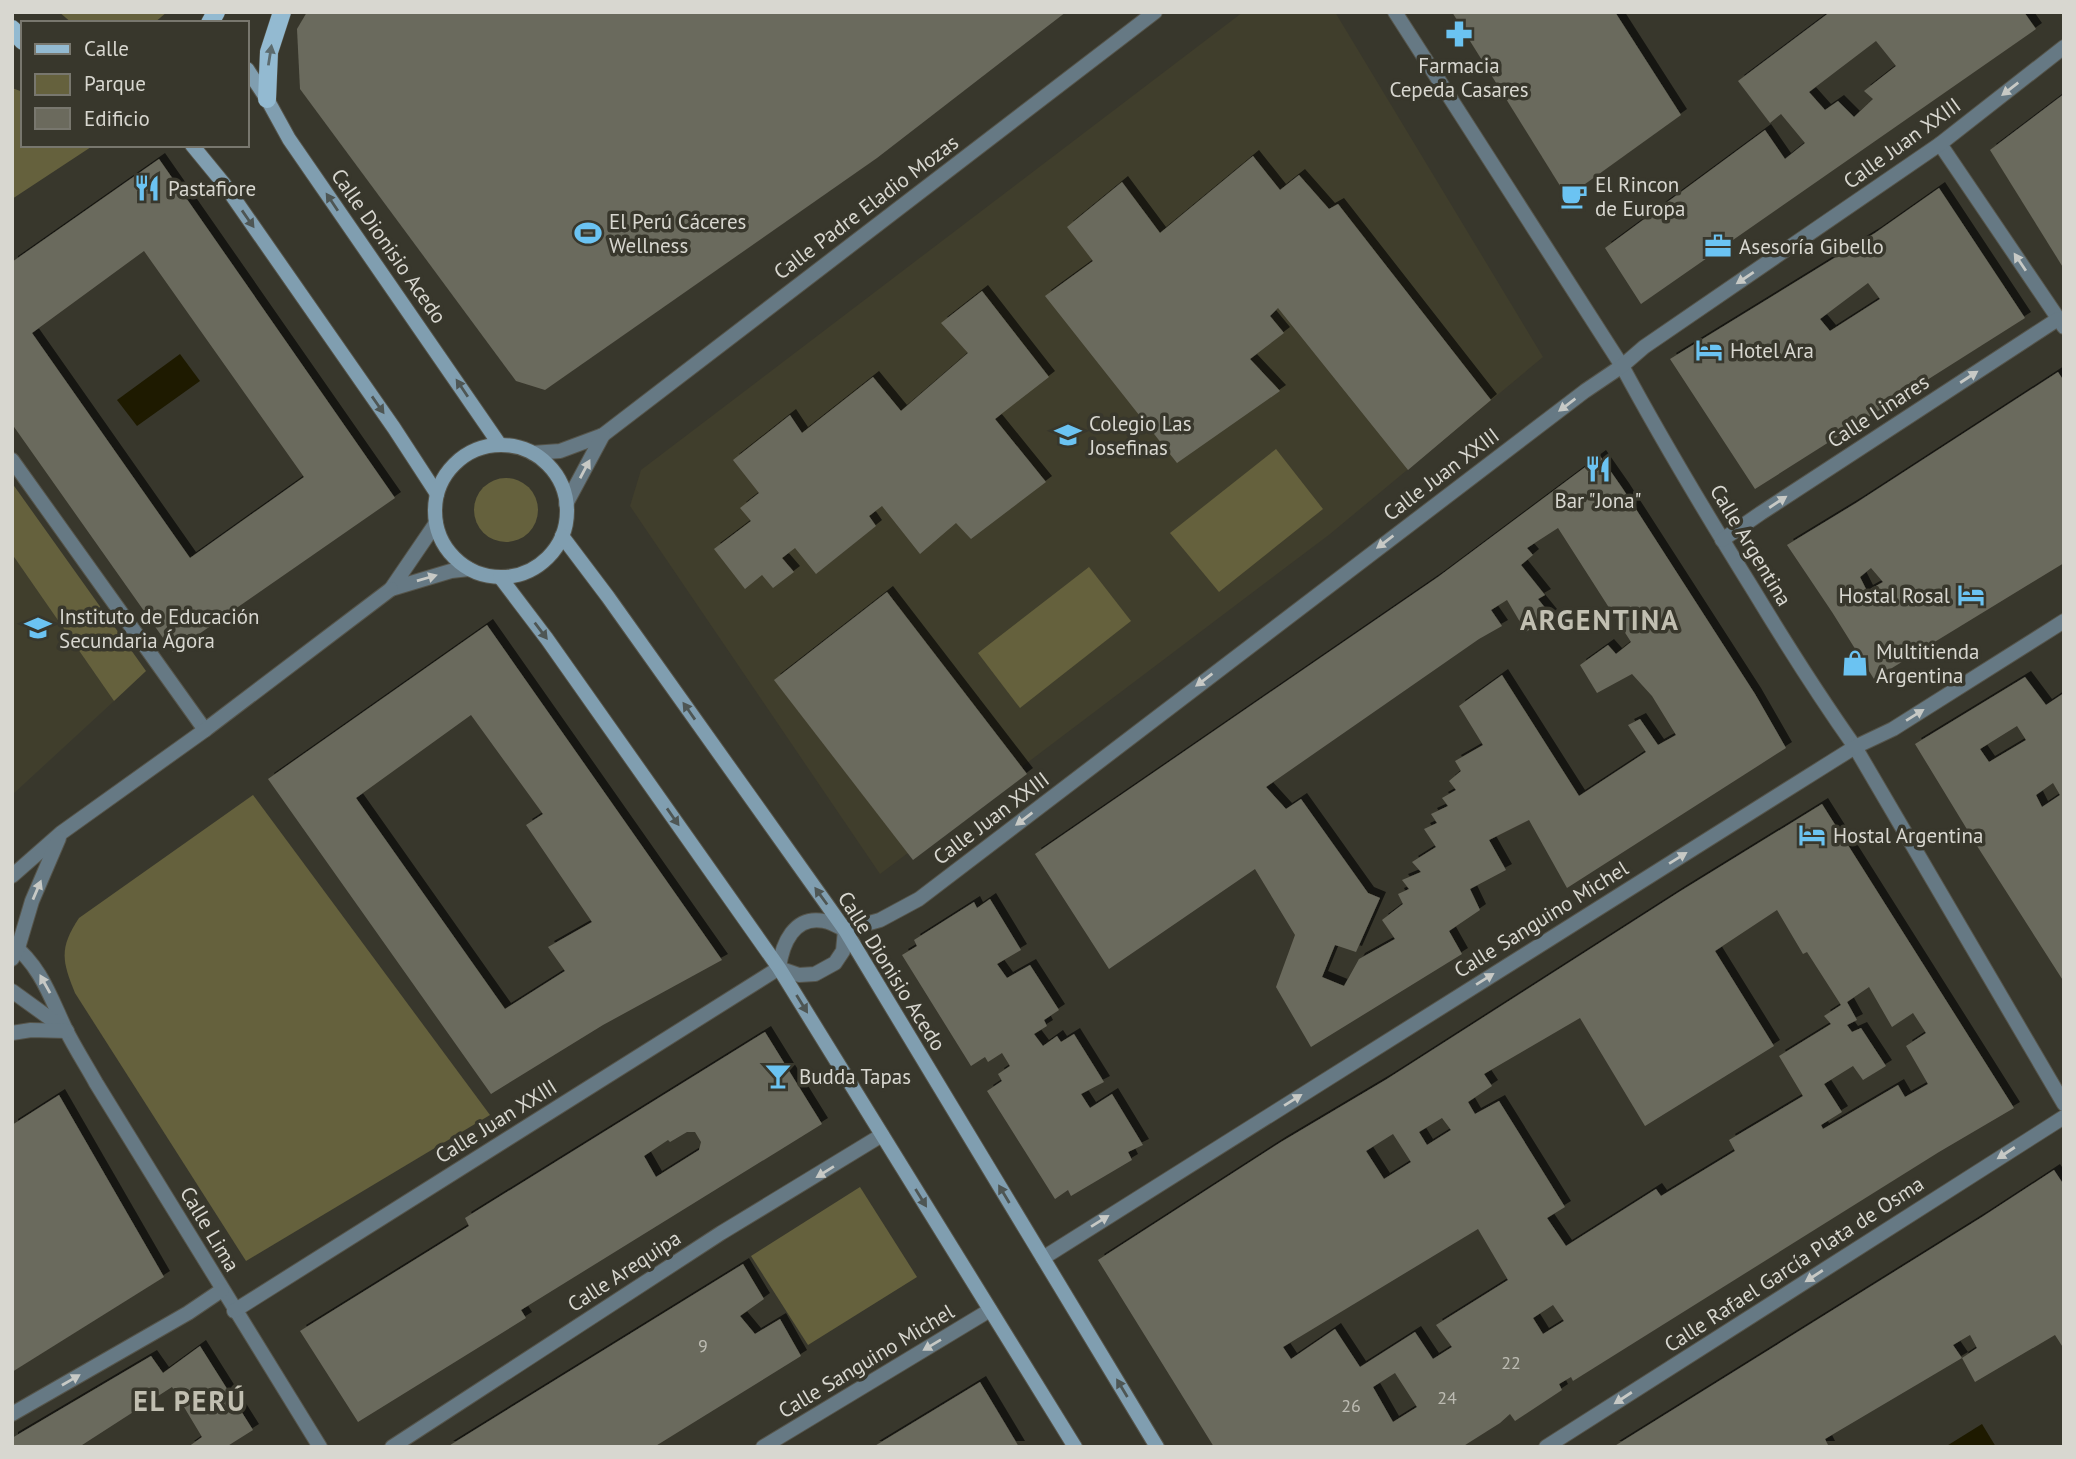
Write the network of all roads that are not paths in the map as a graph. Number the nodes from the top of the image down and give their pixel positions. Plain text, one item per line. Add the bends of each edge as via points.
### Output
1 (282, 12) edge
2 (1154, 12) edge
3 (1395, 12) edge
4 (2064, 47) edge
5 (248, 70) edge
6 (267, 99) junction
7 (1940, 144) junction
8 (194, 147) edge
9 (2061, 323) edge
10 (1622, 366) junction
11 (604, 435) junction
12 (500, 445) junction
13 (532, 453) junction
14 (12, 460) edge
15 (437, 494) junction
16 (566, 504) junction
17 (436, 523) junction
18 (562, 536) junction
19 (1722, 540) junction
20 (469, 569) junction
21 (500, 577) junction
22 (391, 589) junction
23 (2064, 621) edge
24 (205, 730) junction
25 (1855, 747) junction
26 (61, 833) junction
27 (12, 876) edge
28 (845, 930) junction
29 (14, 950) edge
30 (779, 968) junction
31 (12, 990) edge
32 (67, 1031) junction
33 (12, 1034) edge
34 (2064, 1104) edge
35 (2064, 1117) edge
36 (882, 1135) junction
37 (1043, 1258) junction
38 (222, 1290) junction
39 (990, 1310) junction
40 (234, 1311) junction
41 (12, 1414) edge
42 (320, 1447) edge
43 (392, 1447) edge
44 (763, 1447) edge
45 (1075, 1447) edge
46 (1157, 1447) edge
47 (1546, 1447) edge

6 -> 1 main road via 269,52
2 - 11 street, Calle Padre Eladio Mozas
3 - 10 street, Calle Argentina
4 -> 7 street, Calle Juan XXIII
5 - 6 main road, Calle Dionisio Acedo
12 -> 6 main road, Calle Dionisio Acedo via 289,139
9 -> 7 street
7 -> 10 street, Calle Juan XXIII
8 -> 15 main road via 224,184
19 -> 9 street, Calle Linares
10 - 19 street, Calle Argentina
10 -> 28 street, Calle Juan XXIII via 919,899 880,920
11 - 13 street, Calle Padre Eladio Mozas via 561,451
16 -> 11 street, Calle Padre Eladio Mozas
12 - 13 main road
12 - 15 main road via 460,458
13 - 16 main road via 560,483
14 - 24 street
15 - 17 main road
16 - 18 main road
17 - 20 main road via 453,557
17 - 22 street
18 - 21 main road via 537,566
28 -> 18 main road, Calle Dionisio Acedo
19 - 25 street, Calle Argentina
20 - 21 main road
22 -> 20 street
21 -> 30 main road
22 - 24 street
25 -> 23 street, Calle Sanguino Michel via 1893,729
24 - 26 street
25 - 34 street, Calle Argentina
37 -> 25 street, Calle Sanguino Michel
26 - 27 street
29 -> 26 street
28 - 30 street via 843,951 835,963 816,974 799,975
28 - 30 street via 826,921 802,924 787,938
37 -> 28 main road, Calle Dionisio Acedo
32 -> 29 street, Calle Lima via 34,965
30 -> 36 main road
30 - 40 street, Calle Juan XXIII
31 - 32 street, Calle Lima
32 - 33 street
32 - 38 street, Calle Lima
35 -> 47 street, Calle Rafael García Plata de Osma
36 -> 39 main road
36 -> 43 street, Calle Arequipa via 721,1233
46 -> 37 main road, Calle Dionisio Acedo
38 - 40 street, Calle Lima
41 -> 38 street
39 -> 44 street, Calle Sanguino Michel
39 - 45 main road
40 - 42 street, Calle Lima

